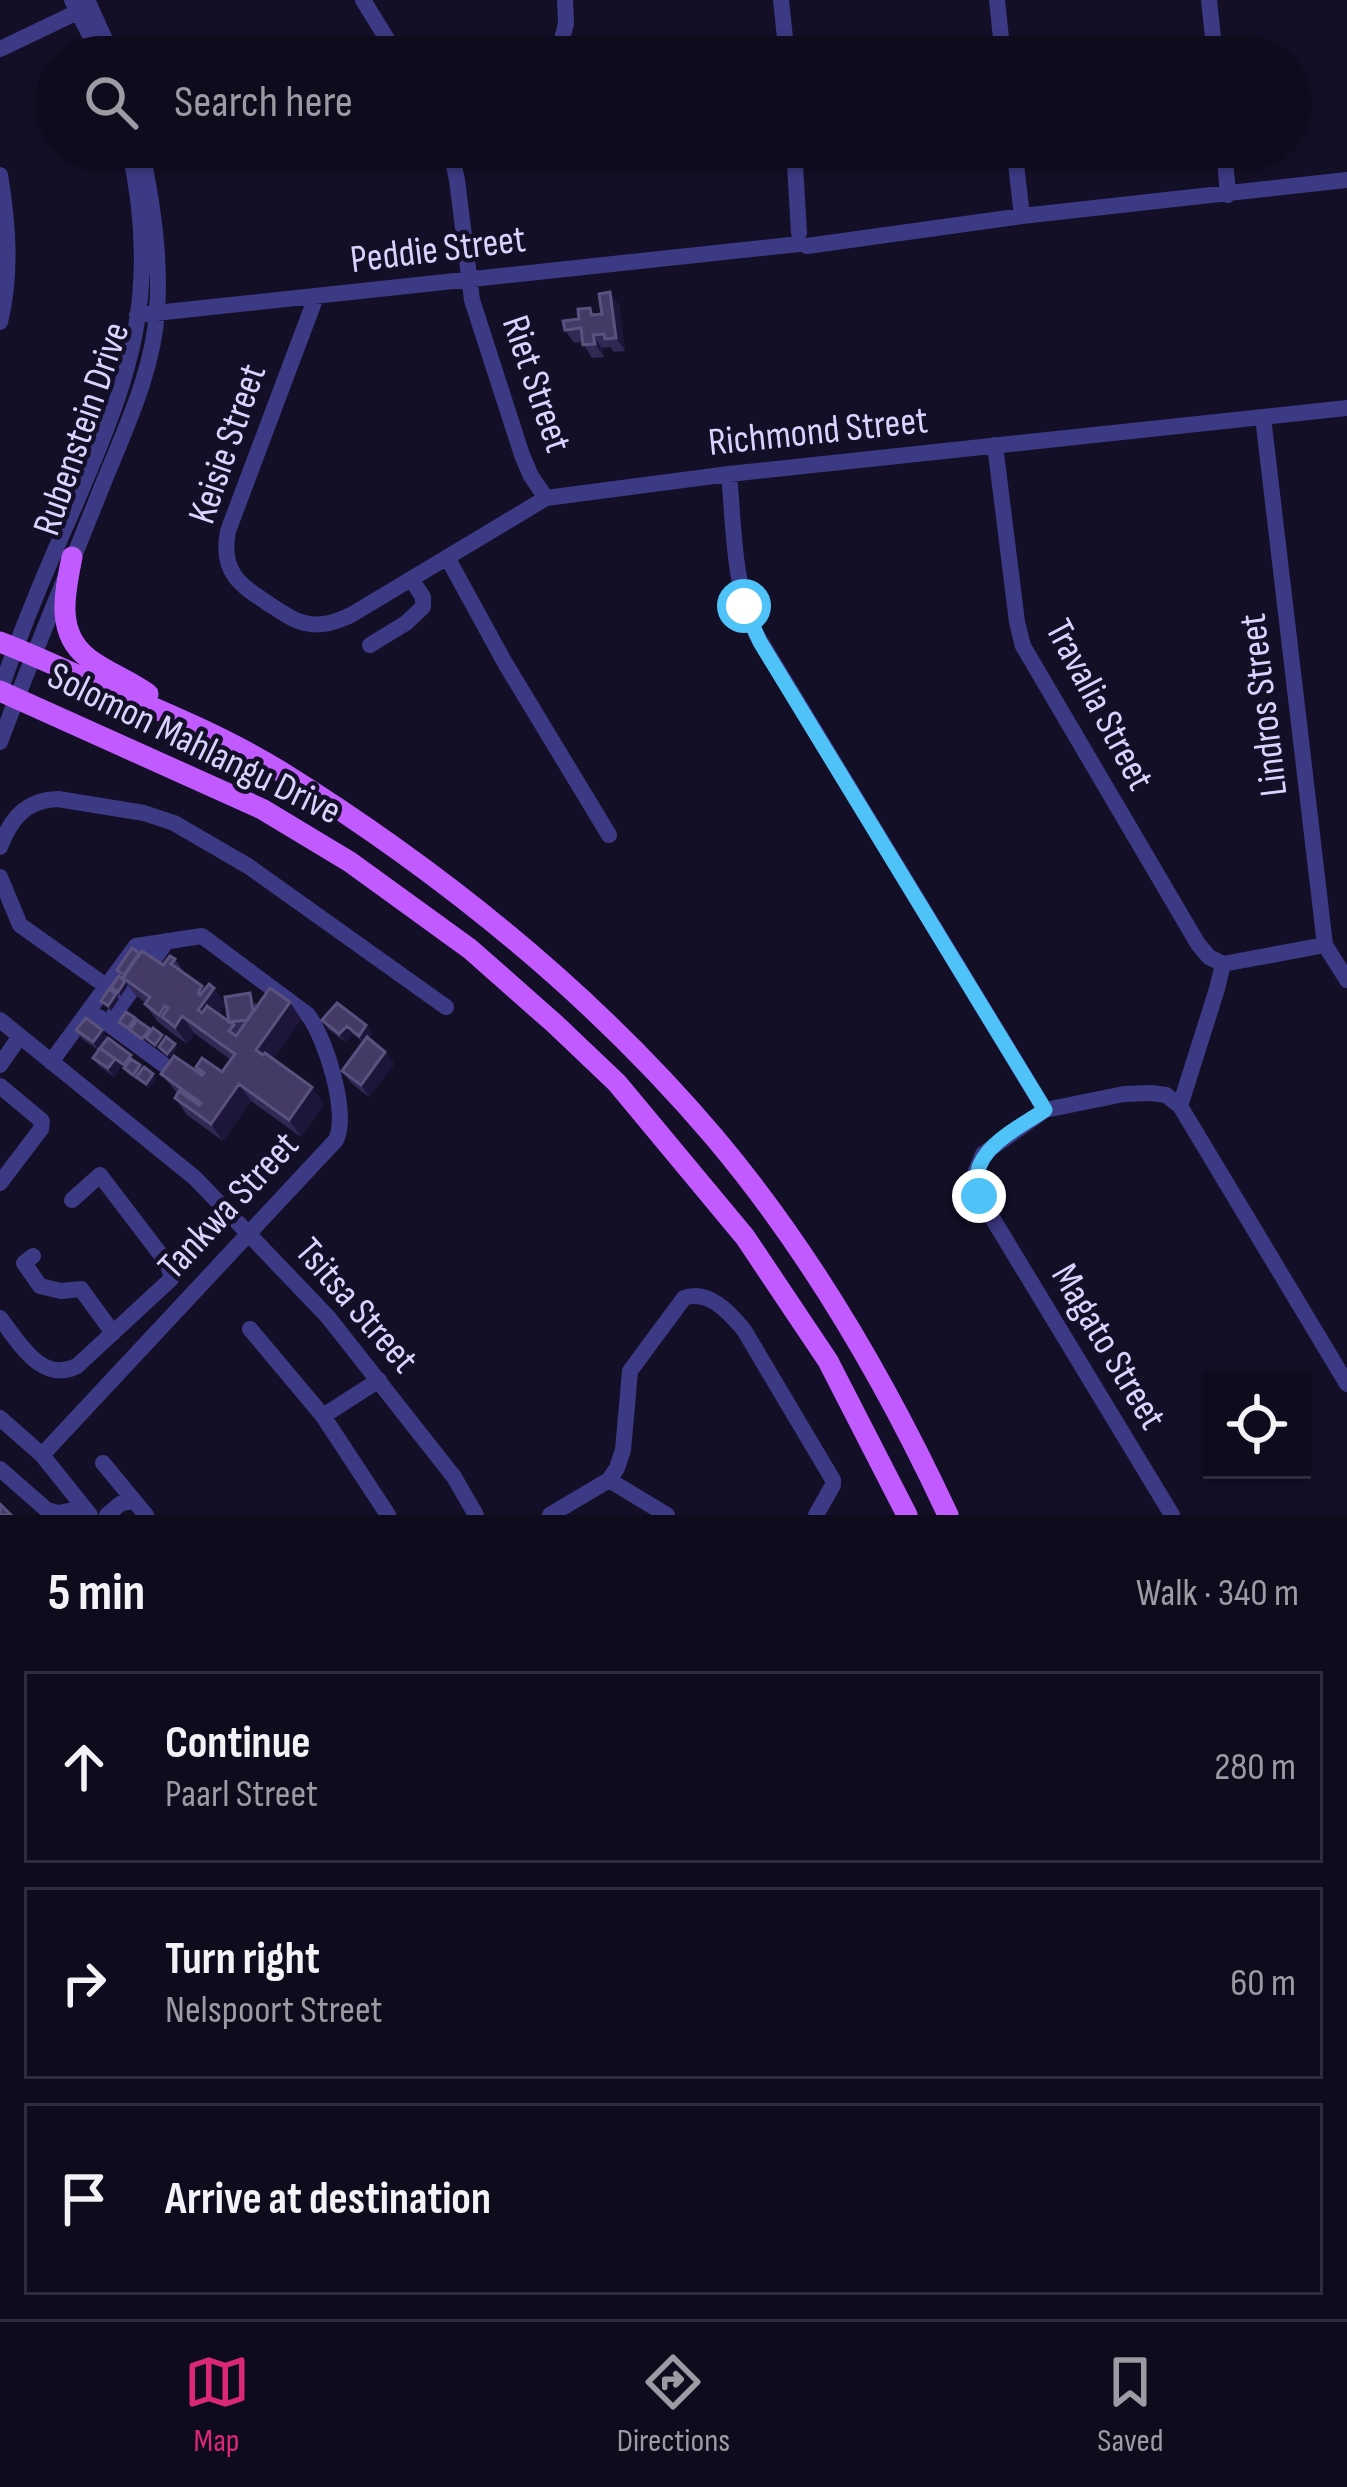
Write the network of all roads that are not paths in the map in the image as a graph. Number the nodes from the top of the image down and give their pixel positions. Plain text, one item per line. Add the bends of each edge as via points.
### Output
1 (363, 0) edge
2 (565, 0) edge
3 (781, 0) edge
4 (997, 0) edge
5 (1209, 0) edge
6 (82, 4) edge
7 (93, 36) edge
8 (101, 36) edge
9 (385, 36) edge
10 (564, 36) edge
11 (785, 36) edge
12 (1001, 36) edge
13 (1213, 36) edge
14 (0, 49) edge
15 (133, 168) edge
16 (145, 168) edge
17 (455, 168) edge
18 (796, 168) edge
19 (1016, 168) edge
20 (1226, 168) edge
21 (0, 175) edge
22 (1347, 181) edge
23 (1228, 195) junction
24 (1022, 216) junction
25 (803, 237) junction
26 (469, 280) junction
27 (316, 297) junction
28 (158, 314) junction
29 (137, 315) junction
30 (0, 322) edge
31 (1347, 407) edge
32 (1263, 417) junction
33 (994, 445) junction
34 (729, 474) junction
35 (546, 498) junction
36 (72, 557) junction
37 (447, 557) junction
38 (411, 579) junction
39 (330, 624) joint
40 (370, 645) dead end
41 (16, 648) edge
42 (8, 694) edge
43 (189, 722) junction
44 (0, 742) edge
45 (609, 835) dead end
46 (0, 847) edge
47 (0, 877) edge
48 (167, 941) junction
49 (1325, 945) junction
50 (1222, 964) junction
51 (1347, 980) edge
52 (106, 986) junction
53 (446, 1007) dead end
54 (89, 1010) junction
55 (0, 1020) edge
56 (108, 1023) junction
57 (20, 1036) junction
58 (51, 1062) junction
59 (164, 1064) edge
60 (0, 1065) edge
61 (0, 1086) edge
62 (1180, 1106) junction
63 (1045, 1110) junction
64 (0, 1183) edge
65 (72, 1200) dead end
66 (247, 1233) junction
67 (33, 1256) dead end
68 (0, 1318) edge
69 (250, 1329) dead end
70 (113, 1333) junction
71 (77, 1366) junction
72 (379, 1380) junction
73 (1347, 1384) edge
74 (99, 1393) junction
75 (323, 1416) junction
76 (0, 1418) edge
77 (42, 1455) junction
78 (103, 1463) dead end
79 (0, 1469) edge
80 (609, 1480) junction
81 (133, 1500) junction
82 (87, 1511) edge
83 (107, 1515) edge
84 (146, 1515) edge
85 (388, 1515) edge
86 (476, 1515) edge
87 (550, 1515) edge
88 (667, 1515) edge
89 (816, 1515) edge
90 (907, 1515) edge
91 (948, 1515) edge
92 (1172, 1515) edge

1 - 9 street
2 - 10 street
3 - 11 street
4 - 12 street
5 - 13 street
6 - 7 street
6 - 8 street
6 - 14 street
15 - 29 street, Rubenstein Drive
16 - 28 street, Rubenstein Drive
17 - 26 street, Riet Street
18 - 25 street
19 - 24 street
20 - 23 street
21 - 30 street via 7,247
22 - 23 street, Peddie Street
23 - 24 street, Peddie Street
24 - 25 street, Peddie Street
25 - 26 street, Peddie Street
26 - 27 street, Peddie Street
26 - 35 street, Riet Street via 522,455
27 - 28 street, Peddie Street
27 - 39 street, Keisie Street via 225,546 230,571 252,593 290,618
28 - 29 street, Peddie Street
28 - 36 street, Rubenstein Drive via 130,418
29 - 41 street, Rubenstein Drive via 105,432
31 - 32 street, Richmond Street
32 - 33 street, Richmond Street
32 - 49 street, Lindros Street
33 - 34 street, Richmond Street
33 - 50 street, Travalia Street via 1023,646 1198,944
34 - 35 street, Richmond Street
34 - 63 street via 739,584 756,634
35 - 37 street, Richmond Street
36 - 41 street, Rubenstein Drive
36 - 43 main road via 64,617 70,639
37 - 38 street, Richmond Street
37 - 45 street
38 - 39 street, Richmond Street
38 - 40 street via 423,607
41 - 42 street
41 - 43 main road, Solomon Mahlangu Drive
42 - 44 street
42 - 90 main road, Solomon Mahlangu Drive via 262,809 350,862 470,949 555,1024 617,1083 746,1237 828,1361
43 - 91 main road, Solomon Mahlangu Drive via 277,770 441,881 599,1016 715,1138 780,1225 850,1328
46 - 53 street via 23,809 44,800 162,818 248,866
47 - 52 street via 20,925
48 - 52 street via 136,946
48 - 56 street
48 - 66 street, Tankwa Street via 202,935 308,1015 326,1046 340,1132
49 - 50 street
49 - 51 street, Lindros Street
50 - 62 street
52 - 54 street
54 - 56 street
54 - 58 street
55 - 57 street, Tsitsa Street
56 - 59 street
57 - 58 street, Tsitsa Street
57 - 60 street
58 - 66 street, Tsitsa Street via 169,1154
61 - 64 street via 42,1121
62 - 63 street via 1151,1093
62 - 73 street
63 - 92 street, Magato Street via 983,1154 974,1182
65 - 70 street via 100,1174 170,1271 170,1280
66 - 72 street, Tsitsa Street
66 - 74 street, Tankwa Street
67 - 70 street via 24,1263 40,1286 81,1289
68 - 71 street via 34,1361 56,1371
69 - 75 street
70 - 71 street
71 - 74 street
72 - 75 street
72 - 86 street, Tsitsa Street
74 - 77 street, Tankwa Street
75 - 85 street
76 - 77 street
77 - 82 street
78 - 81 street
79 - 82 street via 47,1510
80 - 87 street
80 - 88 street
80 - 89 street via 623,1450 630,1371 684,1298 701,1295 744,1330 833,1480
81 - 83 street
81 - 84 street

